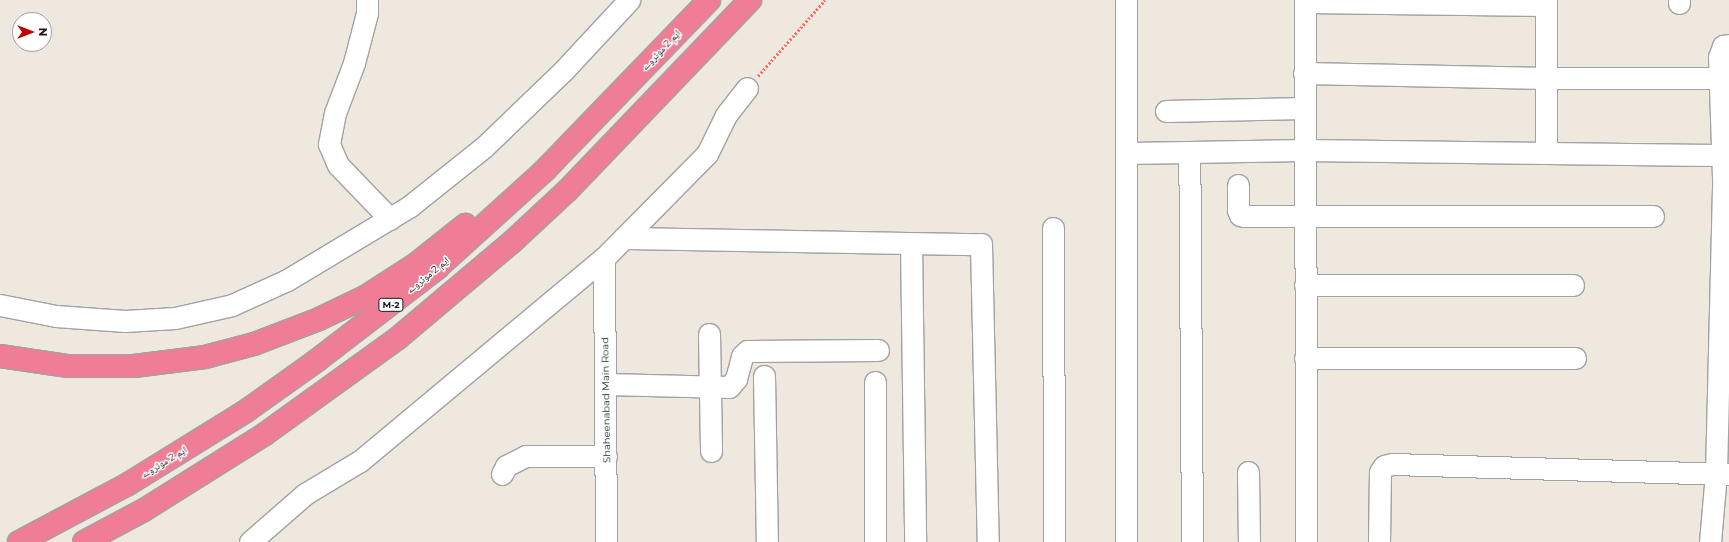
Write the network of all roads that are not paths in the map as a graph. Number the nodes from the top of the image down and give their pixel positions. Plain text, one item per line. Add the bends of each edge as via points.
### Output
1 (367, 0) edge
2 (629, 0) edge
3 (709, 0) edge
4 (750, 0) edge
5 (1126, 0) edge
6 (1305, 1) edge
7 (1428, 1) edge
8 (1546, 3) edge
9 (690, 20) junction
10 (1727, 43) edge
11 (1304, 73) junction
12 (1546, 78) junction
13 (1719, 78) junction
14 (747, 88) road end
15 (1304, 108) junction
16 (1166, 111) dead end
17 (1304, 150) junction
18 (1189, 152) junction
19 (1126, 153) junction
20 (1546, 153) junction
21 (1723, 155) junction
22 (1238, 185) dead end
23 (1653, 216) dead end
24 (1304, 217) junction
25 (390, 220) junction
26 (1053, 228) dead end
27 (624, 238) junction
28 (911, 243) junction
29 (604, 258) junction
30 (1305, 285) junction
31 (1574, 285) dead end
32 (456, 290) junction
33 (0, 305) edge
34 (709, 334) dead end
35 (878, 350) dead end
36 (0, 356) edge
37 (1305, 358) junction
38 (1575, 358) dead end
39 (764, 376) dead end
40 (875, 382) dead end
41 (606, 384) junction
42 (710, 388) junction
43 (711, 451) dead end
44 (606, 456) junction
45 (1248, 472) dead end
46 (502, 474) dead end
47 (1722, 474) edge
48 (19, 542) edge
49 (84, 542) edge
50 (115, 542) edge
51 (250, 542) edge
52 (606, 542) edge
53 (768, 542) edge
54 (875, 542) edge
55 (915, 542) edge
56 (988, 542) edge
57 (1054, 542) edge
58 (1126, 542) edge
59 (1192, 542) edge
60 (1249, 542) edge
61 (1306, 542) edge
62 (1379, 542) edge
63 (1710, 542) edge

1 - 25 street via 367,13 354,64 335,113 329,144 338,165
2 - 25 street via 564,70 484,147
3 - 9 highway, ایم 2 موٹروے / M-2
4 - 32 highway via 568,190
5 - 19 street
6 - 7 street
6 - 11 street
7 - 8 street
8 - 12 street
9 - 36 highway via 484,210 416,264 342,309 254,344 183,360 134,366 68,366
9 - 48 highway, ایم 2 موٹروے / M-2 via 545,170 438,268 378,315 252,406 183,451 128,484
10 - 13 street via 1719,57
11 - 12 street
11 - 15 street
12 - 13 street
12 - 20 street
13 - 21 street
14 - 27 street via 726,115 707,154
15 - 16 street
15 - 17 street
17 - 18 street
17 - 20 street
17 - 24 street
18 - 19 street
18 - 59 street
19 - 58 street
20 - 21 street
21 - 47 street
22 - 24 street via 1240,214
23 - 24 street
24 - 30 street
25 - 33 street via 287,280 232,305 175,318 125,321 64,316
26 - 57 street
27 - 28 street
27 - 29 street
28 - 55 street
28 - 56 street via 981,244
29 - 41 street, Shaheenabad Main Road
29 - 51 street via 360,461 305,494
30 - 31 street
30 - 37 street
32 - 49 highway via 398,338 265,434 144,510
32 - 50 highway via 370,371 193,495
34 - 42 street
35 - 42 street via 747,351 742,356 733,383 729,387
37 - 38 street
37 - 61 street
39 - 53 street
40 - 54 street
41 - 42 street
41 - 44 street, Shaheenabad Main Road
42 - 43 street
44 - 46 street via 526,456 506,466
44 - 52 street, Shaheenabad Main Road
45 - 60 street
47 - 62 street via 1392,464 1384,466 1380,472
47 - 63 street

